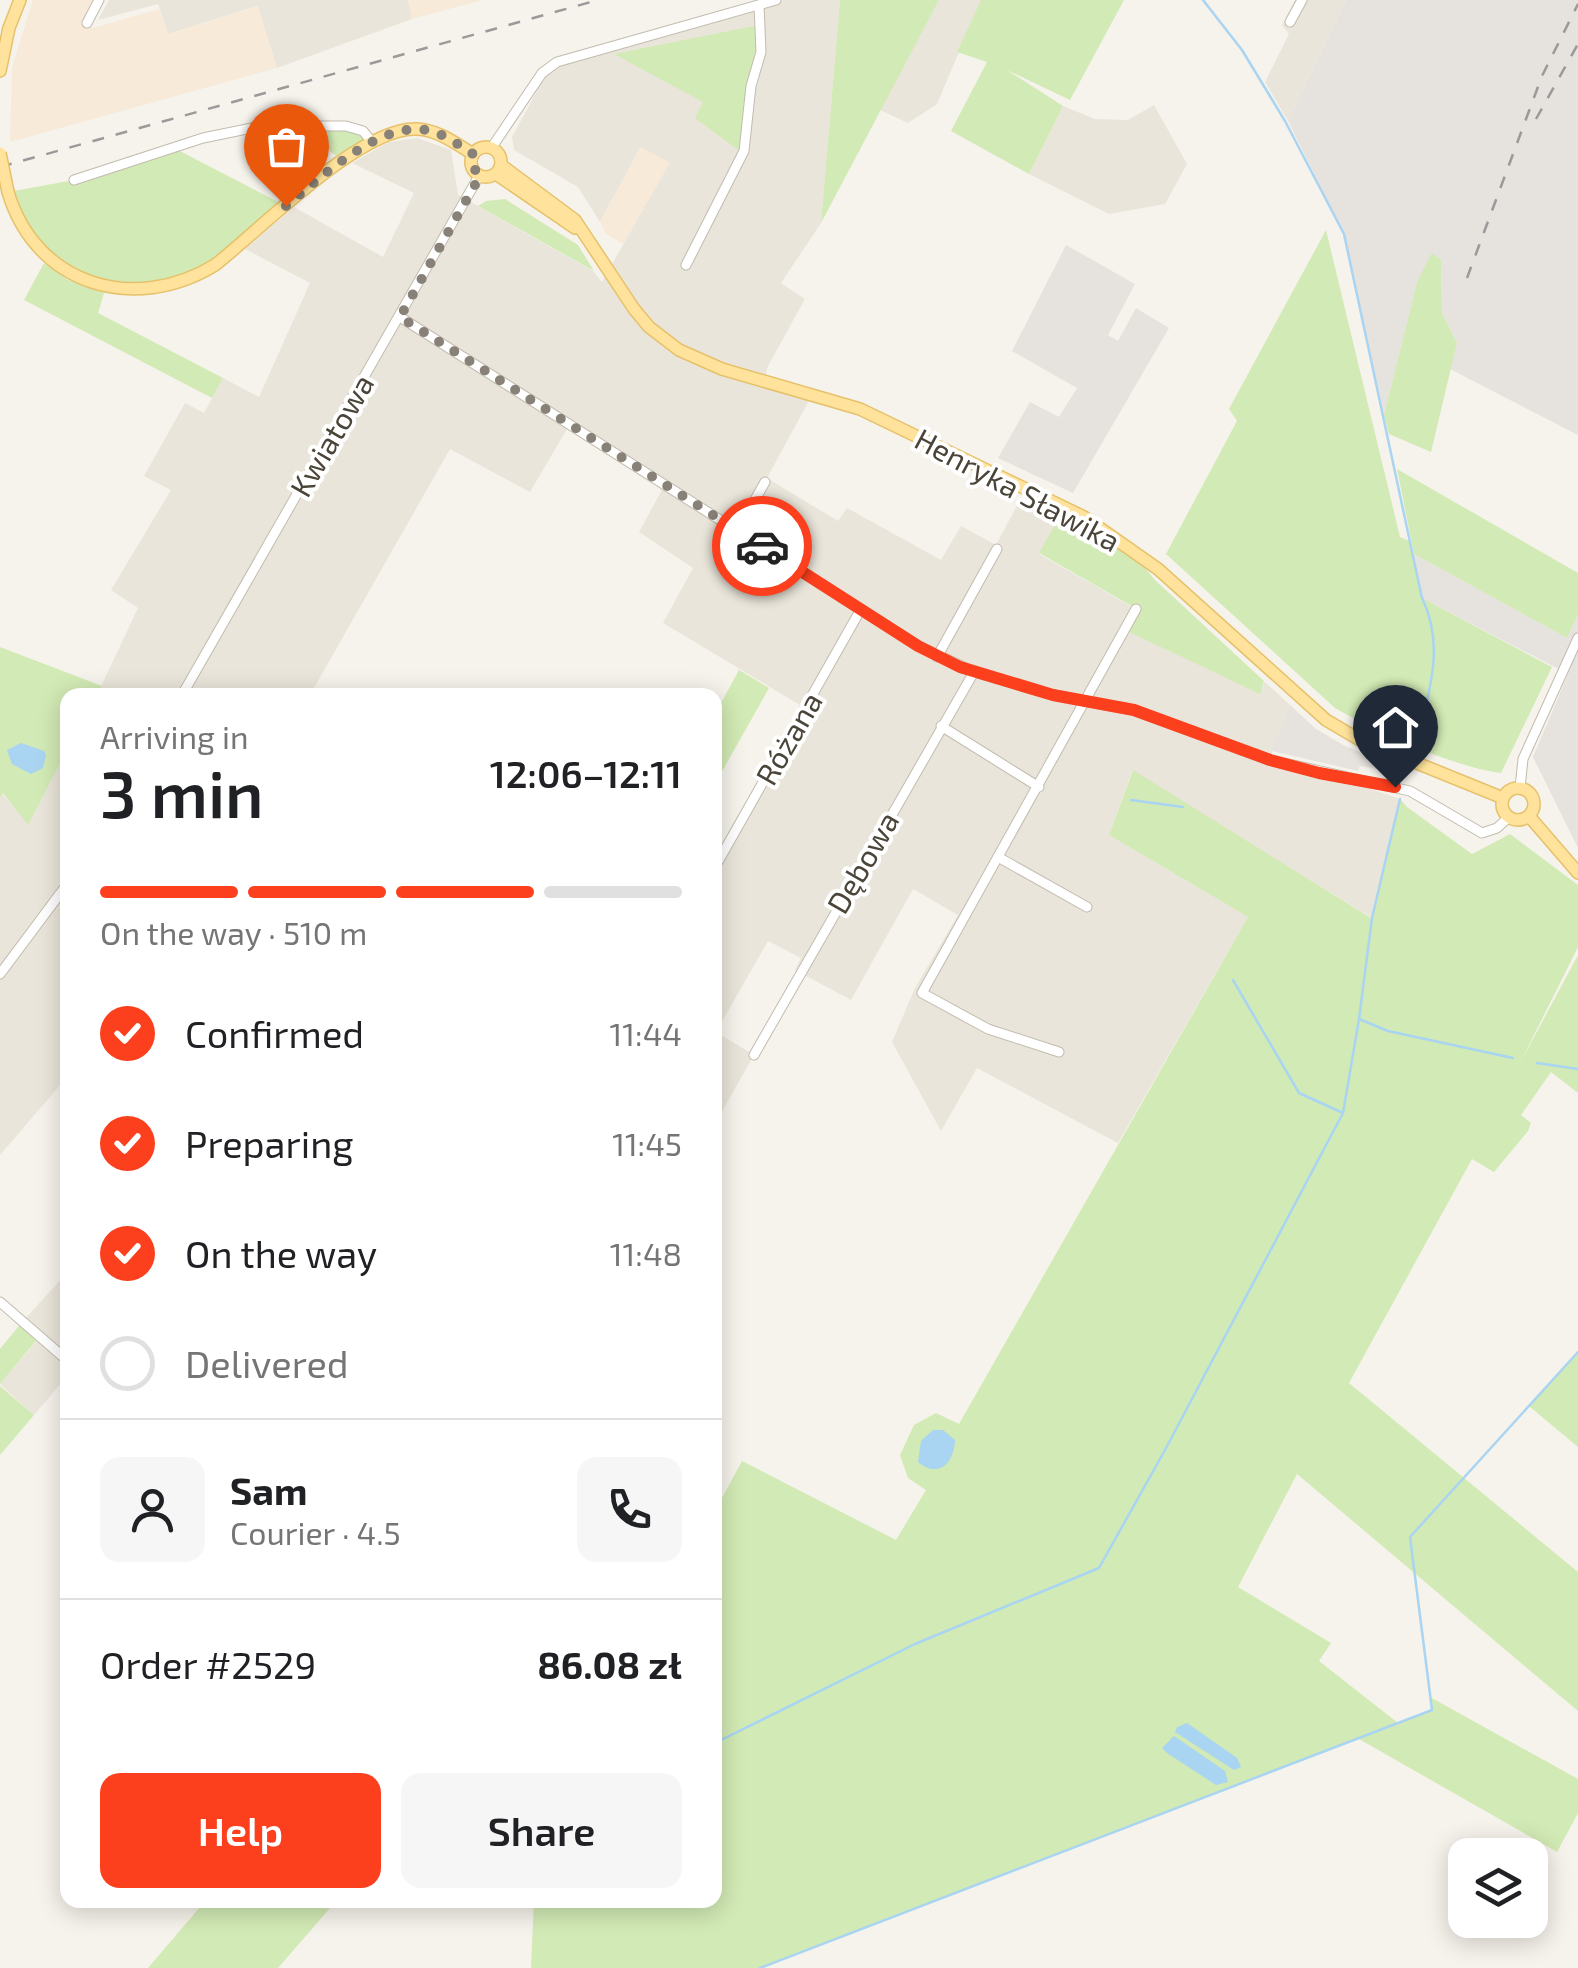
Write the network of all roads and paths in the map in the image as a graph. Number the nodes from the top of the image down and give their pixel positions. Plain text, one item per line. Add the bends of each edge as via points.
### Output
1 (20, 0) edge
2 (99, 0) edge
3 (776, 0) edge
4 (1302, 0) edge
5 (760, 6) junction
6 (1290, 22) dead end
7 (87, 23) dead end
8 (0, 72) edge
9 (372, 142) junction
10 (492, 147) junction
11 (0, 154) edge
12 (473, 154) junction
13 (499, 170) junction
14 (480, 176) junction
15 (74, 180) dead end
16 (686, 265) dead end
17 (400, 317) junction
18 (765, 482) dead end
19 (738, 530) junction
20 (997, 549) dead end
21 (861, 609) junction
22 (1136, 609) dead end
23 (1578, 638) edge
24 (938, 657) junction
25 (974, 672) junction
26 (186, 688) edge
27 (1087, 701) junction
28 (942, 726) junction
29 (1038, 787) junction
30 (1520, 788) junction
31 (1503, 798) junction
32 (1530, 816) junction
33 (1509, 817) junction
34 (722, 854) edge
35 (998, 857) junction
36 (1578, 873) edge
37 (60, 895) edge
38 (1087, 907) dead end
39 (0, 974) edge
40 (1059, 1052) dead end
41 (754, 1054) dead end
42 (0, 1302) edge
43 (60, 1355) edge

1 - 8 main road
2 - 7 street
3 - 5 street
4 - 6 street
5 - 10 street via 557,62 542,73
5 - 16 street via 761,52 750,86 744,151
9 - 11 main road, bridge via 215,266 148,290 108,287 70,273 35,245 18,219
9 - 12 main road via 416,129
9 - 15 street via 346,126 261,126
10 - 12 main road
10 - 13 main road via 501,156
12 - 14 main road
13 - 14 main road
13 - 31 main road, Henryka Sławika via 567,212 641,318 678,350 722,370 860,410 1084,517 1158,569 1326,720
14 - 17 street, Kwiatowa
17 - 19 street
17 - 26 street, Kwiatowa
18 - 19 street
19 - 21 street
20 - 24 street
21 - 24 street
21 - 34 street, Różana
22 - 27 street
23 - 30 street via 1523,759
24 - 25 street
25 - 27 street
25 - 28 street, Dębowa
27 - 29 street
27 - 33 street via 1134,710 1270,760 1410,792 1482,833
28 - 29 street
28 - 41 street, Dębowa
29 - 35 street
30 - 31 main road
30 - 32 main road via 1534,798
31 - 33 main road
32 - 33 main road
32 - 36 main road
35 - 38 street
35 - 40 street via 922,992 988,1029
37 - 39 street
42 - 43 street

